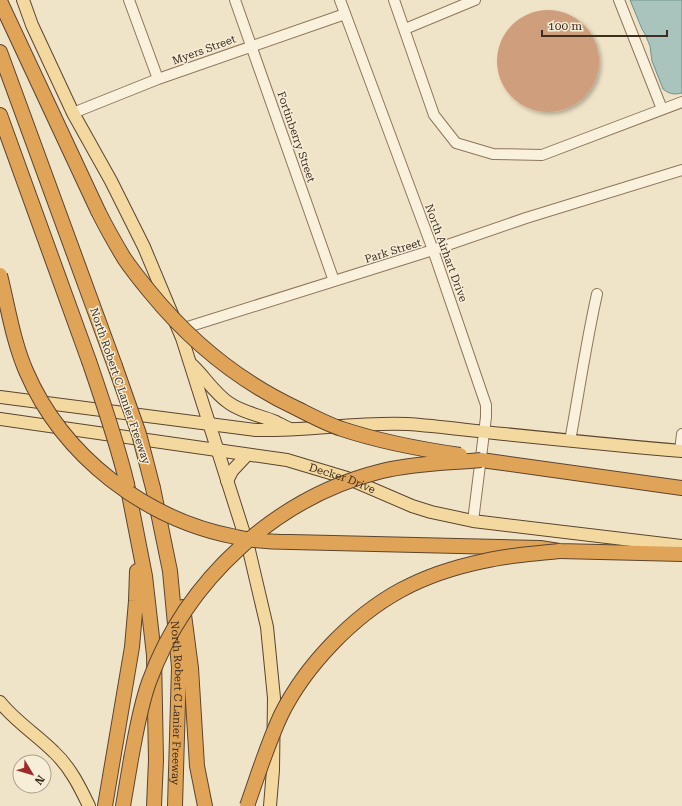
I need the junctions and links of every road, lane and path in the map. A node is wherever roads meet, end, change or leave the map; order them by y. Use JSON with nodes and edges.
{"nodes":[{"id":1,"x":23,"y":0,"type":"edge"},
{"id":2,"x":129,"y":0,"type":"edge"},
{"id":3,"x":235,"y":0,"type":"edge"},
{"id":4,"x":340,"y":0,"type":"edge"},
{"id":5,"x":394,"y":0,"type":"edge"},
{"id":6,"x":475,"y":0,"type":"edge"},
{"id":7,"x":619,"y":0,"type":"edge"},
{"id":8,"x":0,"y":1,"type":"edge"},
{"id":9,"x":345,"y":14,"type":"junction"},
{"id":10,"x":405,"y":29,"type":"junction"},
{"id":11,"x":251,"y":46,"type":"junction"},
{"id":12,"x":0,"y":52,"type":"edge"},
{"id":13,"x":158,"y":79,"type":"junction"},
{"id":14,"x":682,"y":102,"type":"edge"},
{"id":15,"x":662,"y":110,"type":"junction"},
{"id":16,"x":72,"y":113,"type":"junction"},
{"id":17,"x":0,"y":115,"type":"edge"},
{"id":18,"x":682,"y":170,"type":"edge"},
{"id":19,"x":434,"y":250,"type":"junction"},
{"id":20,"x":0,"y":275,"type":"edge"},
{"id":21,"x":334,"y":281,"type":"junction"},
{"id":22,"x":597,"y":294,"type":"dead end"},
{"id":23,"x":178,"y":330,"type":"junction"},
{"id":24,"x":189,"y":362,"type":"junction"},
{"id":25,"x":0,"y":397,"type":"edge"},
{"id":26,"x":0,"y":419,"type":"edge"},
{"id":27,"x":210,"y":424,"type":"junction"},
{"id":28,"x":291,"y":430,"type":"junction"},
{"id":29,"x":483,"y":432,"type":"junction"},
{"id":30,"x":682,"y":434,"type":"edge"},
{"id":31,"x":682,"y":437,"type":"edge"},
{"id":32,"x":570,"y":441,"type":"junction"},
{"id":33,"x":217,"y":451,"type":"junction"},
{"id":34,"x":681,"y":451,"type":"edge"},
{"id":35,"x":247,"y":455,"type":"junction"},
{"id":36,"x":482,"y":460,"type":"junction"},
{"id":37,"x":227,"y":481,"type":"junction"},
{"id":38,"x":682,"y":488,"type":"edge"},
{"id":39,"x":472,"y":521,"type":"junction"},
{"id":40,"x":137,"y":530,"type":"junction"},
{"id":41,"x":682,"y":546,"type":"edge"},
{"id":42,"x":559,"y":551,"type":"junction"},
{"id":43,"x":682,"y":554,"type":"edge"},
{"id":44,"x":170,"y":571,"type":"junction"},
{"id":45,"x":0,"y":702,"type":"edge"},
{"id":46,"x":89,"y":806,"type":"edge"},
{"id":47,"x":105,"y":806,"type":"edge"},
{"id":48,"x":124,"y":806,"type":"edge"},
{"id":49,"x":154,"y":806,"type":"edge"},
{"id":50,"x":175,"y":806,"type":"edge"},
{"id":51,"x":205,"y":806,"type":"edge"},
{"id":52,"x":247,"y":806,"type":"edge"},
{"id":53,"x":270,"y":806,"type":"edge"}],
"edges":[{"from":1,"to":16,"type":"main road"},
{"from":2,"to":13,"type":"street"},
{"from":3,"to":11,"type":"street","name":"Fortinberry Street"},
{"from":4,"to":9,"type":"street","name":"North Airhart Drive"},
{"from":5,"to":10,"type":"street"},
{"from":6,"to":10,"type":"street"},
{"from":7,"to":15,"type":"street"},
{"from":8,"to":36,"type":"highway","bridge":true},
{"from":9,"to":11,"type":"street","name":"Myers Street"},
{"from":9,"to":19,"type":"street","name":"North Airhart Drive"},
{"from":10,"to":15,"type":"street"},
{"from":11,"to":13,"type":"street","name":"Myers Street"},
{"from":11,"to":21,"type":"street","name":"Fortinberry Street"},
{"from":12,"to":44,"type":"highway","name":"North Robert C Lanier Freeway","bridge":true},
{"from":13,"to":16,"type":"street","name":"Myers Street"},
{"from":14,"to":15,"type":"street"},
{"from":16,"to":23,"type":"main road"},
{"from":17,"to":40,"type":"highway","name":"North Robert C Lanier Freeway","bridge":true},
{"from":18,"to":19,"type":"street","name":"Park Street"},
{"from":19,"to":21,"type":"street","name":"Park Street"},
{"from":19,"to":29,"type":"street","name":"North Airhart Drive"},
{"from":20,"to":42,"type":"highway","bridge":true},
{"from":21,"to":23,"type":"street","name":"Park Street"},
{"from":22,"to":32,"type":"street"},
{"from":23,"to":24,"type":"main road"},
{"from":24,"to":27,"type":"main road"},
{"from":24,"to":28,"type":"main road"},
{"from":25,"to":27,"type":"main road"},
{"from":26,"to":33,"type":"main road","name":"Decker Drive"},
{"from":27,"to":28,"type":"main road"},
{"from":27,"to":33,"type":"main road"},
{"from":28,"to":29,"type":"main road"},
{"from":29,"to":32,"type":"main road"},
{"from":29,"to":39,"type":"street","name":"North Airhart Drive"},
{"from":30,"to":31,"type":"street"},
{"from":31,"to":34,"type":"street"},
{"from":32,"to":34,"type":"main road"},
{"from":33,"to":35,"type":"main road","name":"Decker Drive"},
{"from":33,"to":37,"type":"main road"},
{"from":35,"to":37,"type":"main road"},
{"from":35,"to":39,"type":"main road","name":"Decker Drive"},
{"from":36,"to":38,"type":"highway"},
{"from":36,"to":48,"type":"highway","bridge":true},
{"from":37,"to":53,"type":"main road"},
{"from":39,"to":41,"type":"main road","name":"Decker Drive"},
{"from":40,"to":47,"type":"highway"},
{"from":40,"to":49,"type":"highway","name":"North Robert C Lanier Freeway"},
{"from":42,"to":43,"type":"highway"},
{"from":42,"to":52,"type":"highway","bridge":true},
{"from":44,"to":50,"type":"highway","name":"North Robert C Lanier Freeway"},
{"from":44,"to":51,"type":"highway"},
{"from":45,"to":46,"type":"main road"}]}
